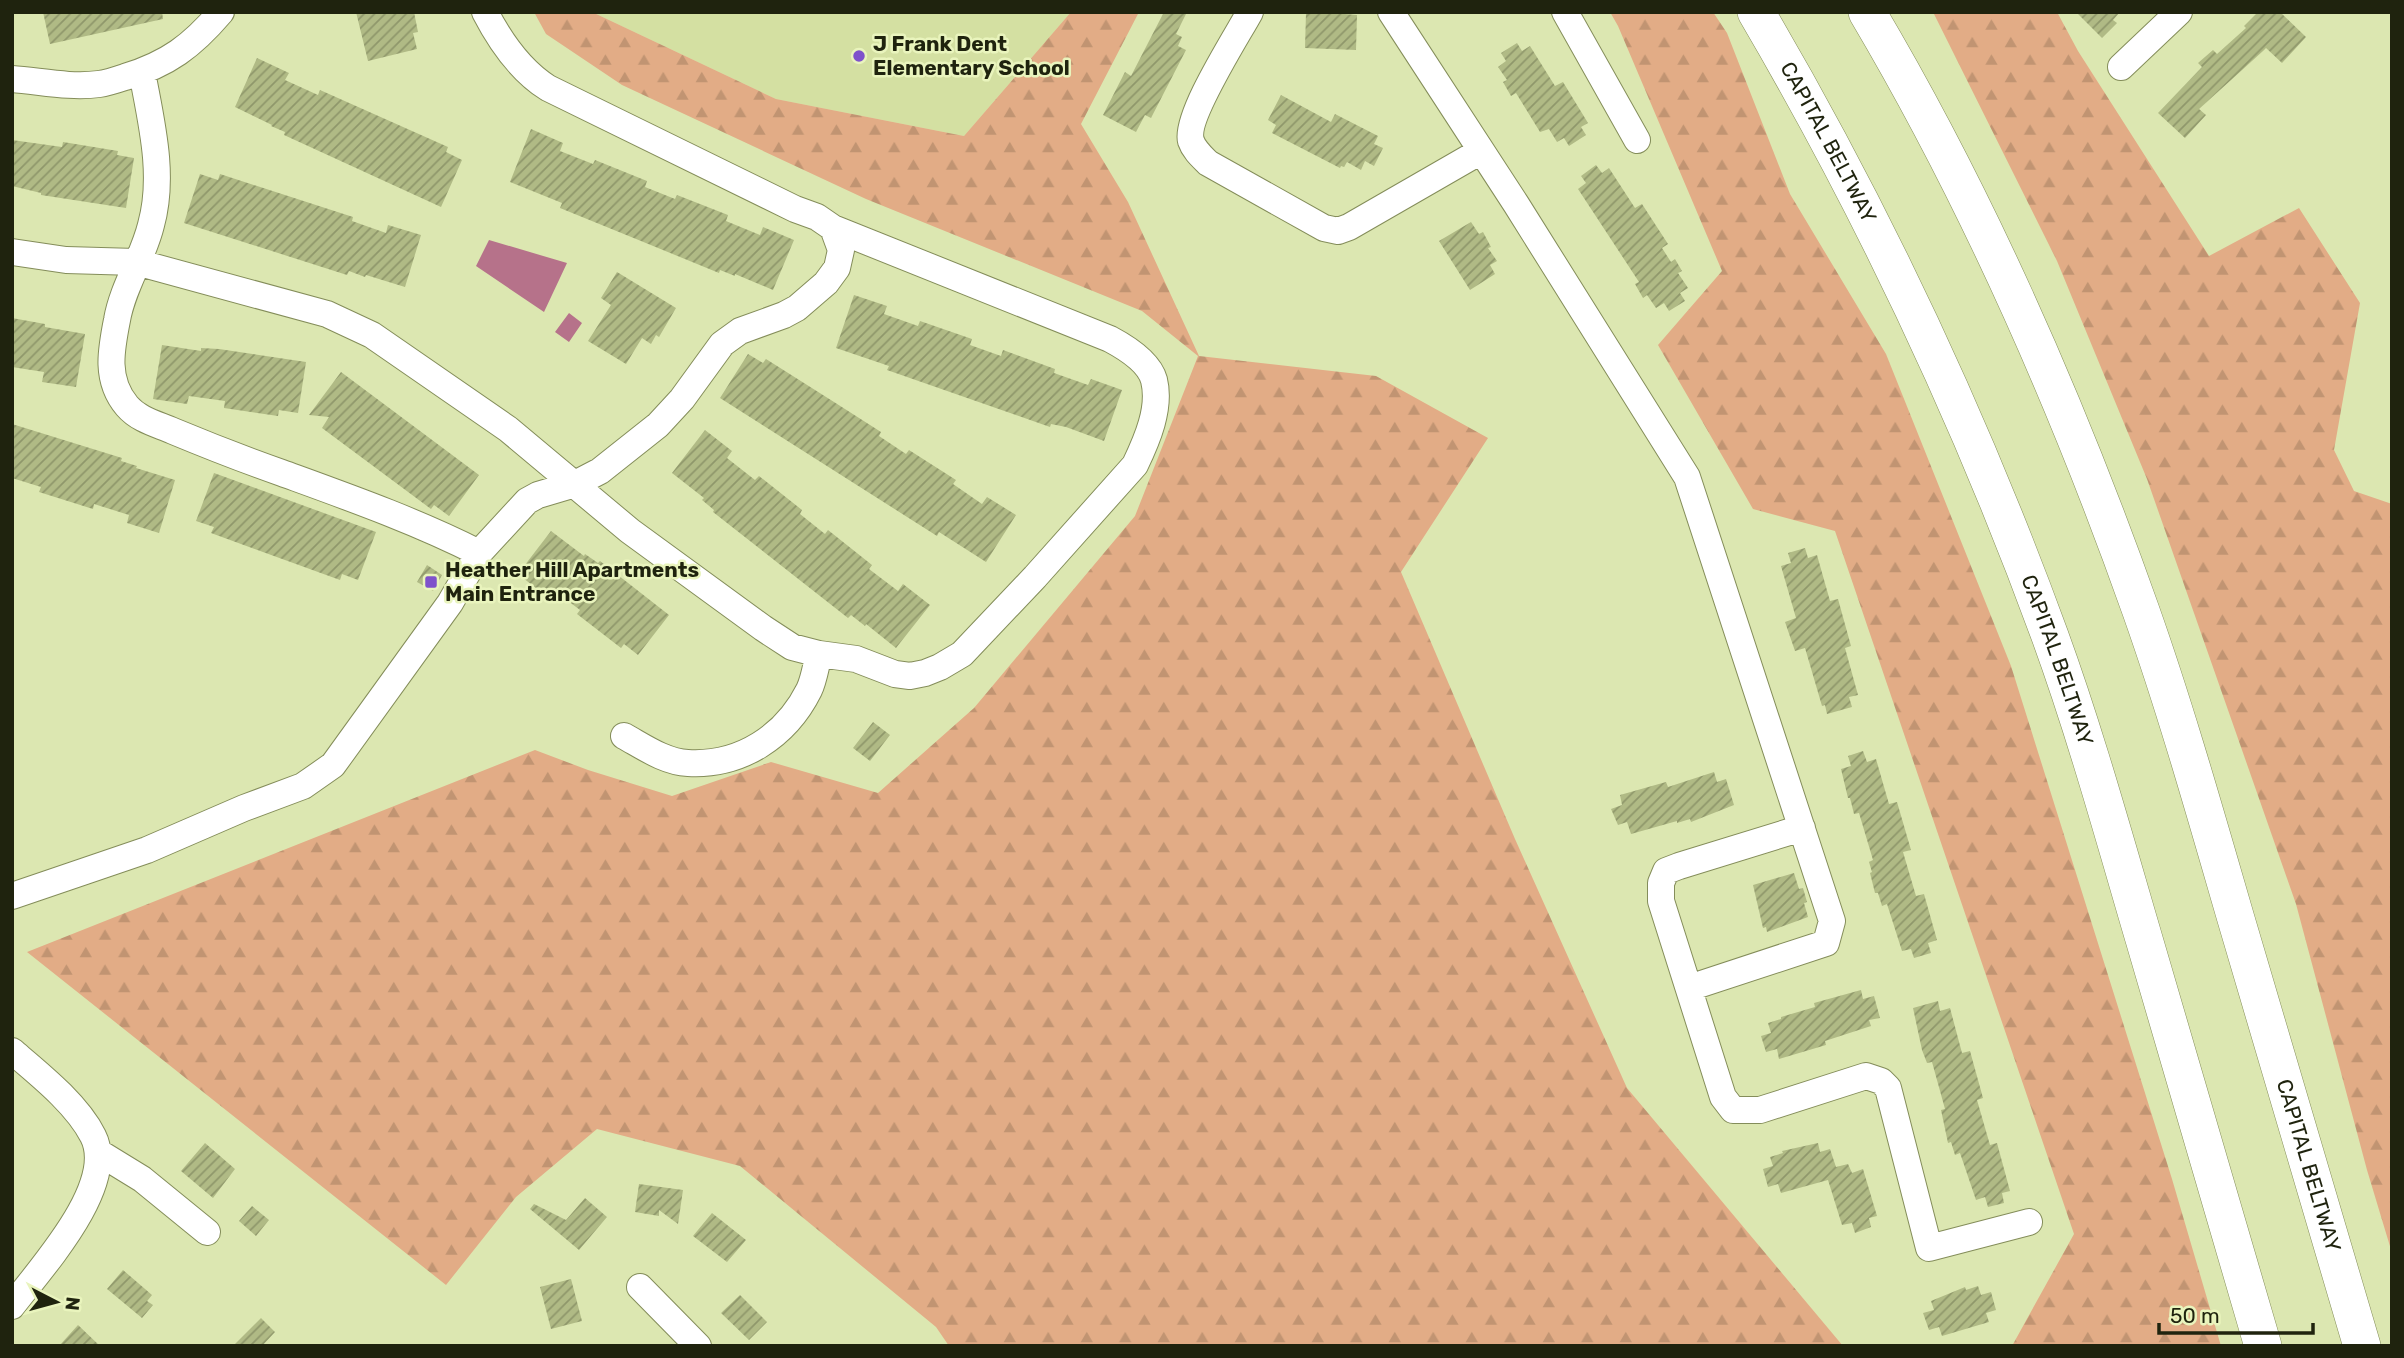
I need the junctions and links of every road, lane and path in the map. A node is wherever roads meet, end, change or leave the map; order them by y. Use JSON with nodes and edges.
{"nodes":[{"id":1,"x":222,"y":12,"type":"edge"},
{"id":2,"x":485,"y":12,"type":"edge"},
{"id":3,"x":1250,"y":12,"type":"edge"},
{"id":4,"x":1391,"y":12,"type":"edge"},
{"id":5,"x":1565,"y":12,"type":"edge"},
{"id":6,"x":1756,"y":12,"type":"edge"},
{"id":7,"x":1867,"y":12,"type":"edge"},
{"id":8,"x":2179,"y":12,"type":"edge"},
{"id":9,"x":2121,"y":67,"type":"dead end"},
{"id":10,"x":142,"y":72,"type":"junction"},
{"id":11,"x":12,"y":79,"type":"edge"},
{"id":12,"x":1637,"y":140,"type":"dead end"},
{"id":13,"x":1481,"y":151,"type":"junction"},
{"id":14,"x":834,"y":229,"type":"junction"},
{"id":15,"x":12,"y":252,"type":"edge"},
{"id":16,"x":136,"y":262,"type":"junction"},
{"id":17,"x":575,"y":484,"type":"junction"},
{"id":18,"x":479,"y":553,"type":"junction"},
{"id":19,"x":819,"y":654,"type":"junction"},
{"id":20,"x":624,"y":736,"type":"dead end"},
{"id":21,"x":1802,"y":828,"type":"junction"},
{"id":22,"x":12,"y":896,"type":"edge"},
{"id":23,"x":1689,"y":988,"type":"junction"},
{"id":24,"x":12,"y":1051,"type":"edge"},
{"id":25,"x":98,"y":1152,"type":"junction"},
{"id":26,"x":2029,"y":1222,"type":"dead end"},
{"id":27,"x":207,"y":1233,"type":"dead end"},
{"id":28,"x":640,"y":1287,"type":"dead end"},
{"id":29,"x":12,"y":1306,"type":"edge"},
{"id":30,"x":698,"y":1346,"type":"edge"},
{"id":31,"x":2263,"y":1346,"type":"edge"},
{"id":32,"x":2362,"y":1346,"type":"edge"}],
"edges":[{"from":1,"to":10,"type":"street"},
{"from":2,"to":14,"type":"street"},
{"from":3,"to":13,"type":"street"},
{"from":4,"to":13,"type":"street"},
{"from":5,"to":12,"type":"street"},
{"from":6,"to":31,"type":"highway","name":"CAPITAL BELTWAY"},
{"from":7,"to":32,"type":"highway","name":"CAPITAL BELTWAY"},
{"from":8,"to":9,"type":"street"},
{"from":10,"to":11,"type":"street"},
{"from":10,"to":16,"type":"street"},
{"from":13,"to":21,"type":"street"},
{"from":14,"to":17,"type":"street"},
{"from":14,"to":19,"type":"street"},
{"from":15,"to":16,"type":"street"},
{"from":16,"to":17,"type":"street"},
{"from":16,"to":18,"type":"street"},
{"from":17,"to":18,"type":"street"},
{"from":17,"to":19,"type":"street"},
{"from":18,"to":22,"type":"street"},
{"from":19,"to":20,"type":"street"},
{"from":21,"to":23,"type":"street"},
{"from":21,"to":23,"type":"street"},
{"from":23,"to":26,"type":"street"},
{"from":24,"to":25,"type":"street"},
{"from":25,"to":27,"type":"street"},
{"from":25,"to":29,"type":"street"},
{"from":28,"to":30,"type":"street"}]}
